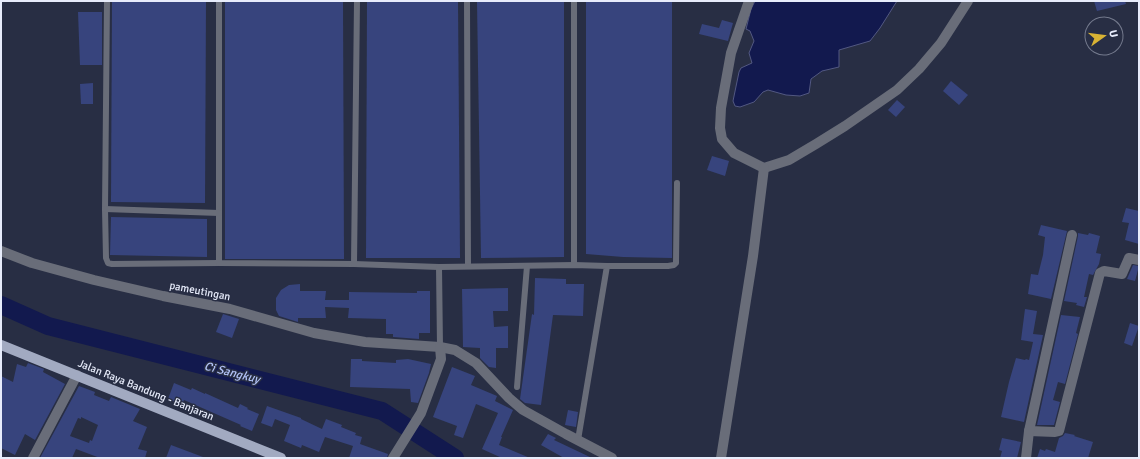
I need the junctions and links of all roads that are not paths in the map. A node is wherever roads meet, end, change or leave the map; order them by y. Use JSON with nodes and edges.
{"nodes":[{"id":1,"x":107,"y":1,"type":"edge"},
{"id":2,"x":219,"y":1,"type":"edge"},
{"id":3,"x":357,"y":1,"type":"edge"},
{"id":4,"x":467,"y":1,"type":"edge"},
{"id":5,"x":574,"y":1,"type":"edge"},
{"id":6,"x":749,"y":1,"type":"edge"},
{"id":7,"x":968,"y":1,"type":"edge"},
{"id":8,"x":764,"y":168,"type":"junction"},
{"id":9,"x":677,"y":182,"type":"dead end"},
{"id":10,"x":105,"y":209,"type":"junction"},
{"id":11,"x":220,"y":213,"type":"junction"},
{"id":12,"x":1072,"y":235,"type":"dead end"},
{"id":13,"x":1,"y":251,"type":"edge"},
{"id":14,"x":1139,"y":260,"type":"edge"},
{"id":15,"x":220,"y":263,"type":"junction"},
{"id":16,"x":354,"y":264,"type":"junction"},
{"id":17,"x":574,"y":265,"type":"junction"},
{"id":18,"x":468,"y":266,"type":"junction"},
{"id":19,"x":527,"y":266,"type":"junction"},
{"id":20,"x":607,"y":266,"type":"junction"},
{"id":21,"x":439,"y":267,"type":"junction"},
{"id":22,"x":1,"y":345,"type":"edge"},
{"id":23,"x":440,"y":347,"type":"junction"},
{"id":24,"x":77,"y":375,"type":"junction"},
{"id":25,"x":517,"y":387,"type":"dead end"},
{"id":26,"x":1029,"y":431,"type":"junction"},
{"id":27,"x":578,"y":440,"type":"junction"},
{"id":28,"x":264,"y":455,"type":"edge"},
{"id":29,"x":33,"y":458,"type":"edge"},
{"id":30,"x":281,"y":458,"type":"edge"},
{"id":31,"x":393,"y":458,"type":"edge"},
{"id":32,"x":612,"y":458,"type":"edge"},
{"id":33,"x":722,"y":458,"type":"edge"},
{"id":34,"x":1026,"y":458,"type":"edge"}],
"edges":[{"from":1,"to":10,"type":"lane"},
{"from":2,"to":11,"type":"lane"},
{"from":3,"to":16,"type":"lane"},
{"from":4,"to":18,"type":"lane"},
{"from":5,"to":17,"type":"lane"},
{"from":6,"to":8,"type":"street"},
{"from":7,"to":8,"type":"street"},
{"from":8,"to":33,"type":"street"},
{"from":9,"to":20,"type":"lane"},
{"from":10,"to":11,"type":"lane"},
{"from":10,"to":15,"type":"lane"},
{"from":11,"to":15,"type":"lane"},
{"from":12,"to":26,"type":"street"},
{"from":13,"to":23,"type":"street","name":"pameutingan"},
{"from":14,"to":26,"type":"street"},
{"from":15,"to":16,"type":"lane"},
{"from":16,"to":21,"type":"lane"},
{"from":17,"to":19,"type":"lane"},
{"from":17,"to":20,"type":"lane"},
{"from":18,"to":19,"type":"lane"},
{"from":18,"to":21,"type":"lane"},
{"from":19,"to":25,"type":"lane"},
{"from":20,"to":27,"type":"lane"},
{"from":21,"to":23,"type":"lane"},
{"from":22,"to":24,"type":"main road","name":"Jalan Raya Bandung - Banjaran"},
{"from":23,"to":27,"type":"street","name":"pameutingan"},
{"from":23,"to":31,"type":"street"},
{"from":24,"to":28,"type":"main road","name":"Jalan Raya Bandung - Banjaran"},
{"from":24,"to":29,"type":"street"},
{"from":26,"to":34,"type":"street"},
{"from":27,"to":32,"type":"street","name":"pameutingan"},
{"from":28,"to":30,"type":"main road","name":"Jalan Raya Bandung - Banjaran"}]}
